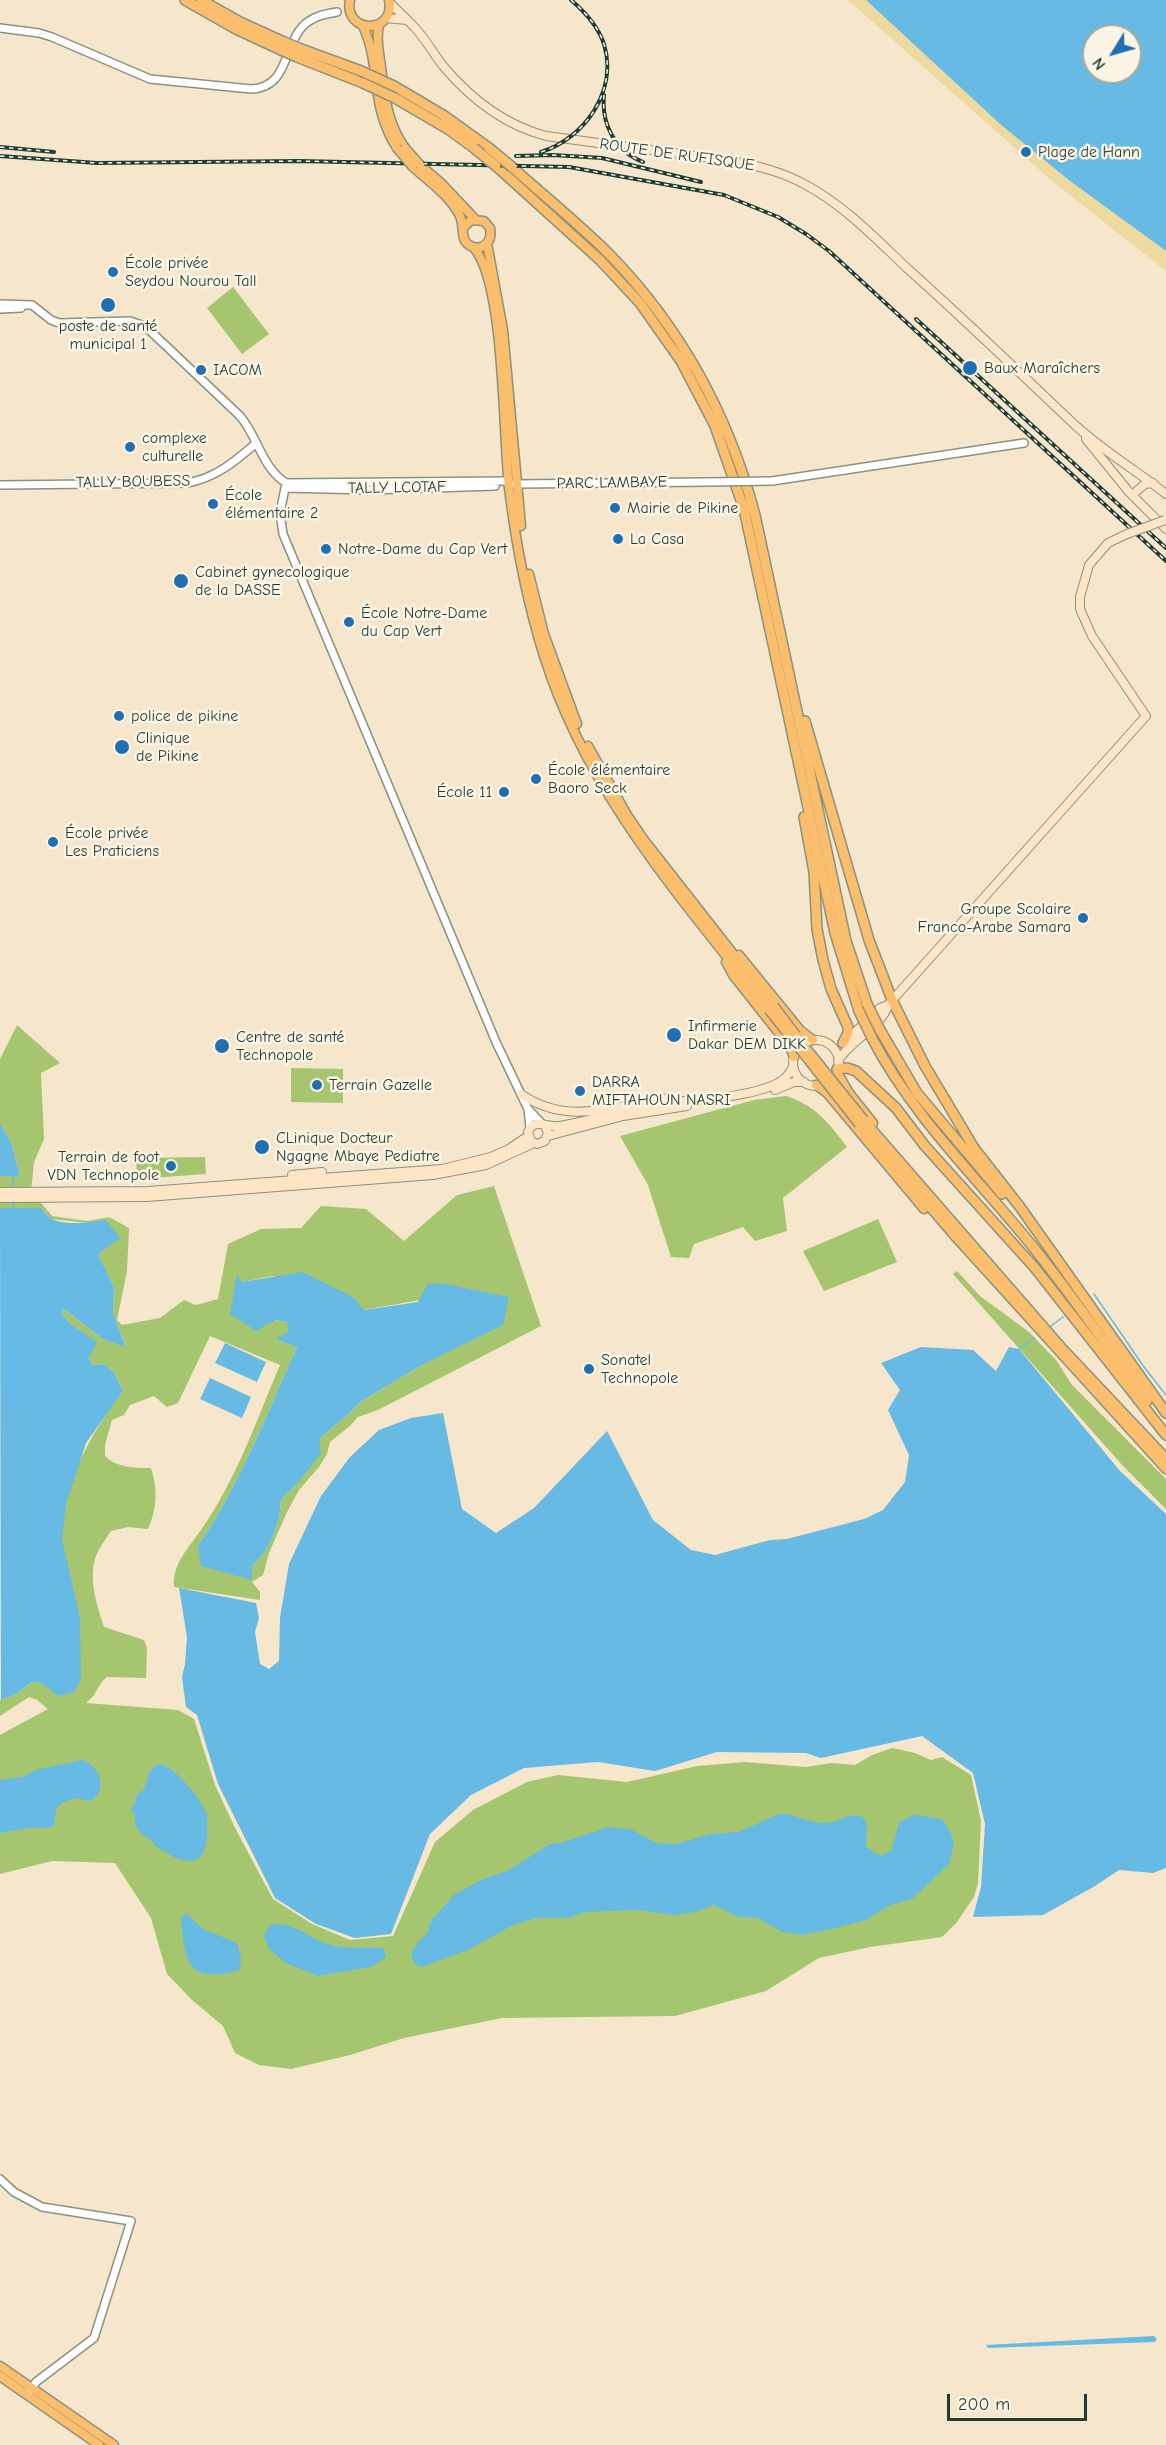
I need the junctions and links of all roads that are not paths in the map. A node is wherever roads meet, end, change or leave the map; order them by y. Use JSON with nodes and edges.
{"nodes":[{"id":1,"x":184,"y":0,"type":"edge"},
{"id":2,"x":201,"y":0,"type":"edge"},
{"id":3,"x":350,"y":0,"type":"edge"},
{"id":4,"x":389,"y":2,"type":"edge"},
{"id":5,"x":337,"y":12,"type":"dead end"},
{"id":6,"x":386,"y":18,"type":"junction"},
{"id":7,"x":408,"y":20,"type":"junction"},
{"id":8,"x":379,"y":24,"type":"junction"},
{"id":9,"x":363,"y":26,"type":"junction"},
{"id":10,"x":0,"y":28,"type":"edge"},
{"id":11,"x":282,"y":46,"type":"junction"},
{"id":12,"x":299,"y":53,"type":"junction"},
{"id":13,"x":401,"y":148,"type":"junction"},
{"id":14,"x":416,"y":165,"type":"junction"},
{"id":15,"x":475,"y":219,"type":"junction"},
{"id":16,"x":463,"y":228,"type":"junction"},
{"id":17,"x":487,"y":243,"type":"junction"},
{"id":18,"x":474,"y":248,"type":"junction"},
{"id":19,"x":0,"y":304,"type":"edge"},
{"id":20,"x":0,"y":309,"type":"edge"},
{"id":21,"x":1076,"y":426,"type":"junction"},
{"id":22,"x":1024,"y":443,"type":"dead end"},
{"id":23,"x":254,"y":445,"type":"junction"},
{"id":24,"x":1153,"y":483,"type":"junction"},
{"id":25,"x":511,"y":484,"type":"junction"},
{"id":26,"x":0,"y":485,"type":"edge"},
{"id":27,"x":286,"y":485,"type":"junction"},
{"id":28,"x":1166,"y":494,"type":"edge"},
{"id":29,"x":1132,"y":495,"type":"junction"},
{"id":30,"x":1165,"y":519,"type":"edge"},
{"id":31,"x":1166,"y":529,"type":"edge"},
{"id":32,"x":794,"y":694,"type":"junction"},
{"id":33,"x":802,"y":779,"type":"junction"},
{"id":34,"x":713,"y":933,"type":"junction"},
{"id":35,"x":890,"y":1003,"type":"junction"},
{"id":36,"x":813,"y":1040,"type":"junction"},
{"id":37,"x":827,"y":1043,"type":"junction"},
{"id":38,"x":843,"y":1043,"type":"junction"},
{"id":39,"x":794,"y":1062,"type":"junction"},
{"id":40,"x":837,"y":1067,"type":"junction"},
{"id":41,"x":804,"y":1082,"type":"junction"},
{"id":42,"x":816,"y":1085,"type":"junction"},
{"id":43,"x":521,"y":1094,"type":"junction"},
{"id":44,"x":674,"y":1102,"type":"junction"},
{"id":45,"x":528,"y":1109,"type":"junction"},
{"id":46,"x":584,"y":1113,"type":"junction"},
{"id":47,"x":566,"y":1124,"type":"junction"},
{"id":48,"x":543,"y":1125,"type":"junction"},
{"id":49,"x":530,"y":1126,"type":"junction"},
{"id":50,"x":528,"y":1136,"type":"junction"},
{"id":51,"x":548,"y":1136,"type":"junction"},
{"id":52,"x":534,"y":1143,"type":"junction"},
{"id":53,"x":454,"y":1167,"type":"junction"},
{"id":54,"x":296,"y":1174,"type":"junction"},
{"id":55,"x":315,"y":1177,"type":"junction"},
{"id":56,"x":0,"y":1192,"type":"edge"},
{"id":57,"x":58,"y":1192,"type":"junction"},
{"id":58,"x":0,"y":1198,"type":"edge"},
{"id":59,"x":954,"y":1231,"type":"junction"},
{"id":60,"x":1055,"y":1258,"type":"junction"},
{"id":61,"x":1166,"y":1413,"type":"edge"},
{"id":62,"x":1166,"y":1427,"type":"edge"},
{"id":63,"x":1166,"y":1435,"type":"edge"},
{"id":64,"x":1166,"y":1458,"type":"edge"},
{"id":65,"x":1166,"y":1469,"type":"edge"},
{"id":66,"x":0,"y":2180,"type":"edge"},
{"id":67,"x":0,"y":2366,"type":"edge"},
{"id":68,"x":0,"y":2376,"type":"edge"},
{"id":69,"x":29,"y":2391,"type":"junction"},
{"id":70,"x":99,"y":2445,"type":"edge"},
{"id":71,"x":114,"y":2445,"type":"edge"}],
"edges":[{"from":1,"to":11,"type":"highway"},
{"from":2,"to":11,"type":"highway"},
{"from":3,"to":9,"type":"main road"},
{"from":4,"to":6,"type":"main road"},
{"from":4,"to":7,"type":"main road","name":"ROUTE DE RUFISQUE"},
{"from":5,"to":10,"type":"street"},
{"from":6,"to":7,"type":"main road"},
{"from":6,"to":8,"type":"main road"},
{"from":7,"to":21,"type":"main road","name":"ROUTE DE RUFISQUE"},
{"from":8,"to":9,"type":"main road"},
{"from":8,"to":13,"type":"main road"},
{"from":9,"to":13,"type":"main road"},
{"from":11,"to":12,"type":"highway","bridge":true},
{"from":12,"to":32,"type":"highway","bridge":true},
{"from":12,"to":33,"type":"highway","bridge":true},
{"from":13,"to":14,"type":"main road","bridge":true},
{"from":14,"to":15,"type":"main road"},
{"from":14,"to":16,"type":"main road"},
{"from":15,"to":16,"type":"main road"},
{"from":15,"to":17,"type":"main road"},
{"from":16,"to":18,"type":"main road"},
{"from":17,"to":18,"type":"main road"},
{"from":17,"to":25,"type":"main road"},
{"from":18,"to":25,"type":"main road"},
{"from":19,"to":27,"type":"street"},
{"from":20,"to":23,"type":"street"},
{"from":21,"to":24,"type":"main road","name":"ROUTE DE RUFISQUE"},
{"from":21,"to":29,"type":"main road","name":"ROUTE DE RUFISQUE"},
{"from":22,"to":25,"type":"street","name":"PARC LAMBAYE","bridge":true},
{"from":23,"to":26,"type":"street","name":"TALLY BOUBESS"},
{"from":23,"to":27,"type":"street"},
{"from":24,"to":28,"type":"main road","name":"ROUTE DE RUFISQUE"},
{"from":24,"to":29,"type":"main road"},
{"from":25,"to":27,"type":"street","name":"TALLY LCOTAF"},
{"from":25,"to":34,"type":"main road"},
{"from":27,"to":43,"type":"street"},
{"from":29,"to":31,"type":"main road","name":"ROUTE DE RUFISQUE"},
{"from":30,"to":35,"type":"main road","bridge":true},
{"from":32,"to":35,"type":"highway"},
{"from":32,"to":60,"type":"highway","bridge":true},
{"from":33,"to":38,"type":"highway"},
{"from":33,"to":62,"type":"highway","bridge":true},
{"from":34,"to":36,"type":"main road"},
{"from":34,"to":39,"type":"main road"},
{"from":34,"to":59,"type":"main road","bridge":true},
{"from":35,"to":38,"type":"main road"},
{"from":35,"to":40,"type":"main road"},
{"from":35,"to":60,"type":"highway"},
{"from":36,"to":37,"type":"main road"},
{"from":36,"to":39,"type":"main road"},
{"from":37,"to":38,"type":"main road"},
{"from":37,"to":40,"type":"main road"},
{"from":39,"to":41,"type":"main road"},
{"from":39,"to":44,"type":"main road"},
{"from":40,"to":42,"type":"main road"},
{"from":40,"to":59,"type":"main road"},
{"from":40,"to":63,"type":"highway"},
{"from":41,"to":42,"type":"main road"},
{"from":41,"to":51,"type":"main road"},
{"from":42,"to":59,"type":"main road"},
{"from":43,"to":45,"type":"street"},
{"from":43,"to":46,"type":"main road"},
{"from":44,"to":46,"type":"main road"},
{"from":44,"to":47,"type":"main road"},
{"from":45,"to":48,"type":"street"},
{"from":45,"to":49,"type":"street"},
{"from":46,"to":47,"type":"main road"},
{"from":47,"to":48,"type":"main road"},
{"from":48,"to":49,"type":"main road"},
{"from":48,"to":51,"type":"main road"},
{"from":49,"to":50,"type":"main road"},
{"from":50,"to":52,"type":"main road"},
{"from":50,"to":53,"type":"main road"},
{"from":51,"to":52,"type":"main road"},
{"from":52,"to":58,"type":"main road"},
{"from":53,"to":54,"type":"main road"},
{"from":53,"to":55,"type":"main road"},
{"from":54,"to":55,"type":"main road"},
{"from":54,"to":57,"type":"main road"},
{"from":55,"to":57,"type":"main road"},
{"from":56,"to":57,"type":"main road"},
{"from":59,"to":64,"type":"main road"},
{"from":59,"to":65,"type":"main road"},
{"from":60,"to":61,"type":"highway"},
{"from":66,"to":69,"type":"street"},
{"from":67,"to":69,"type":"main road"},
{"from":68,"to":69,"type":"main road"},
{"from":69,"to":70,"type":"main road"},
{"from":69,"to":71,"type":"main road"}]}
